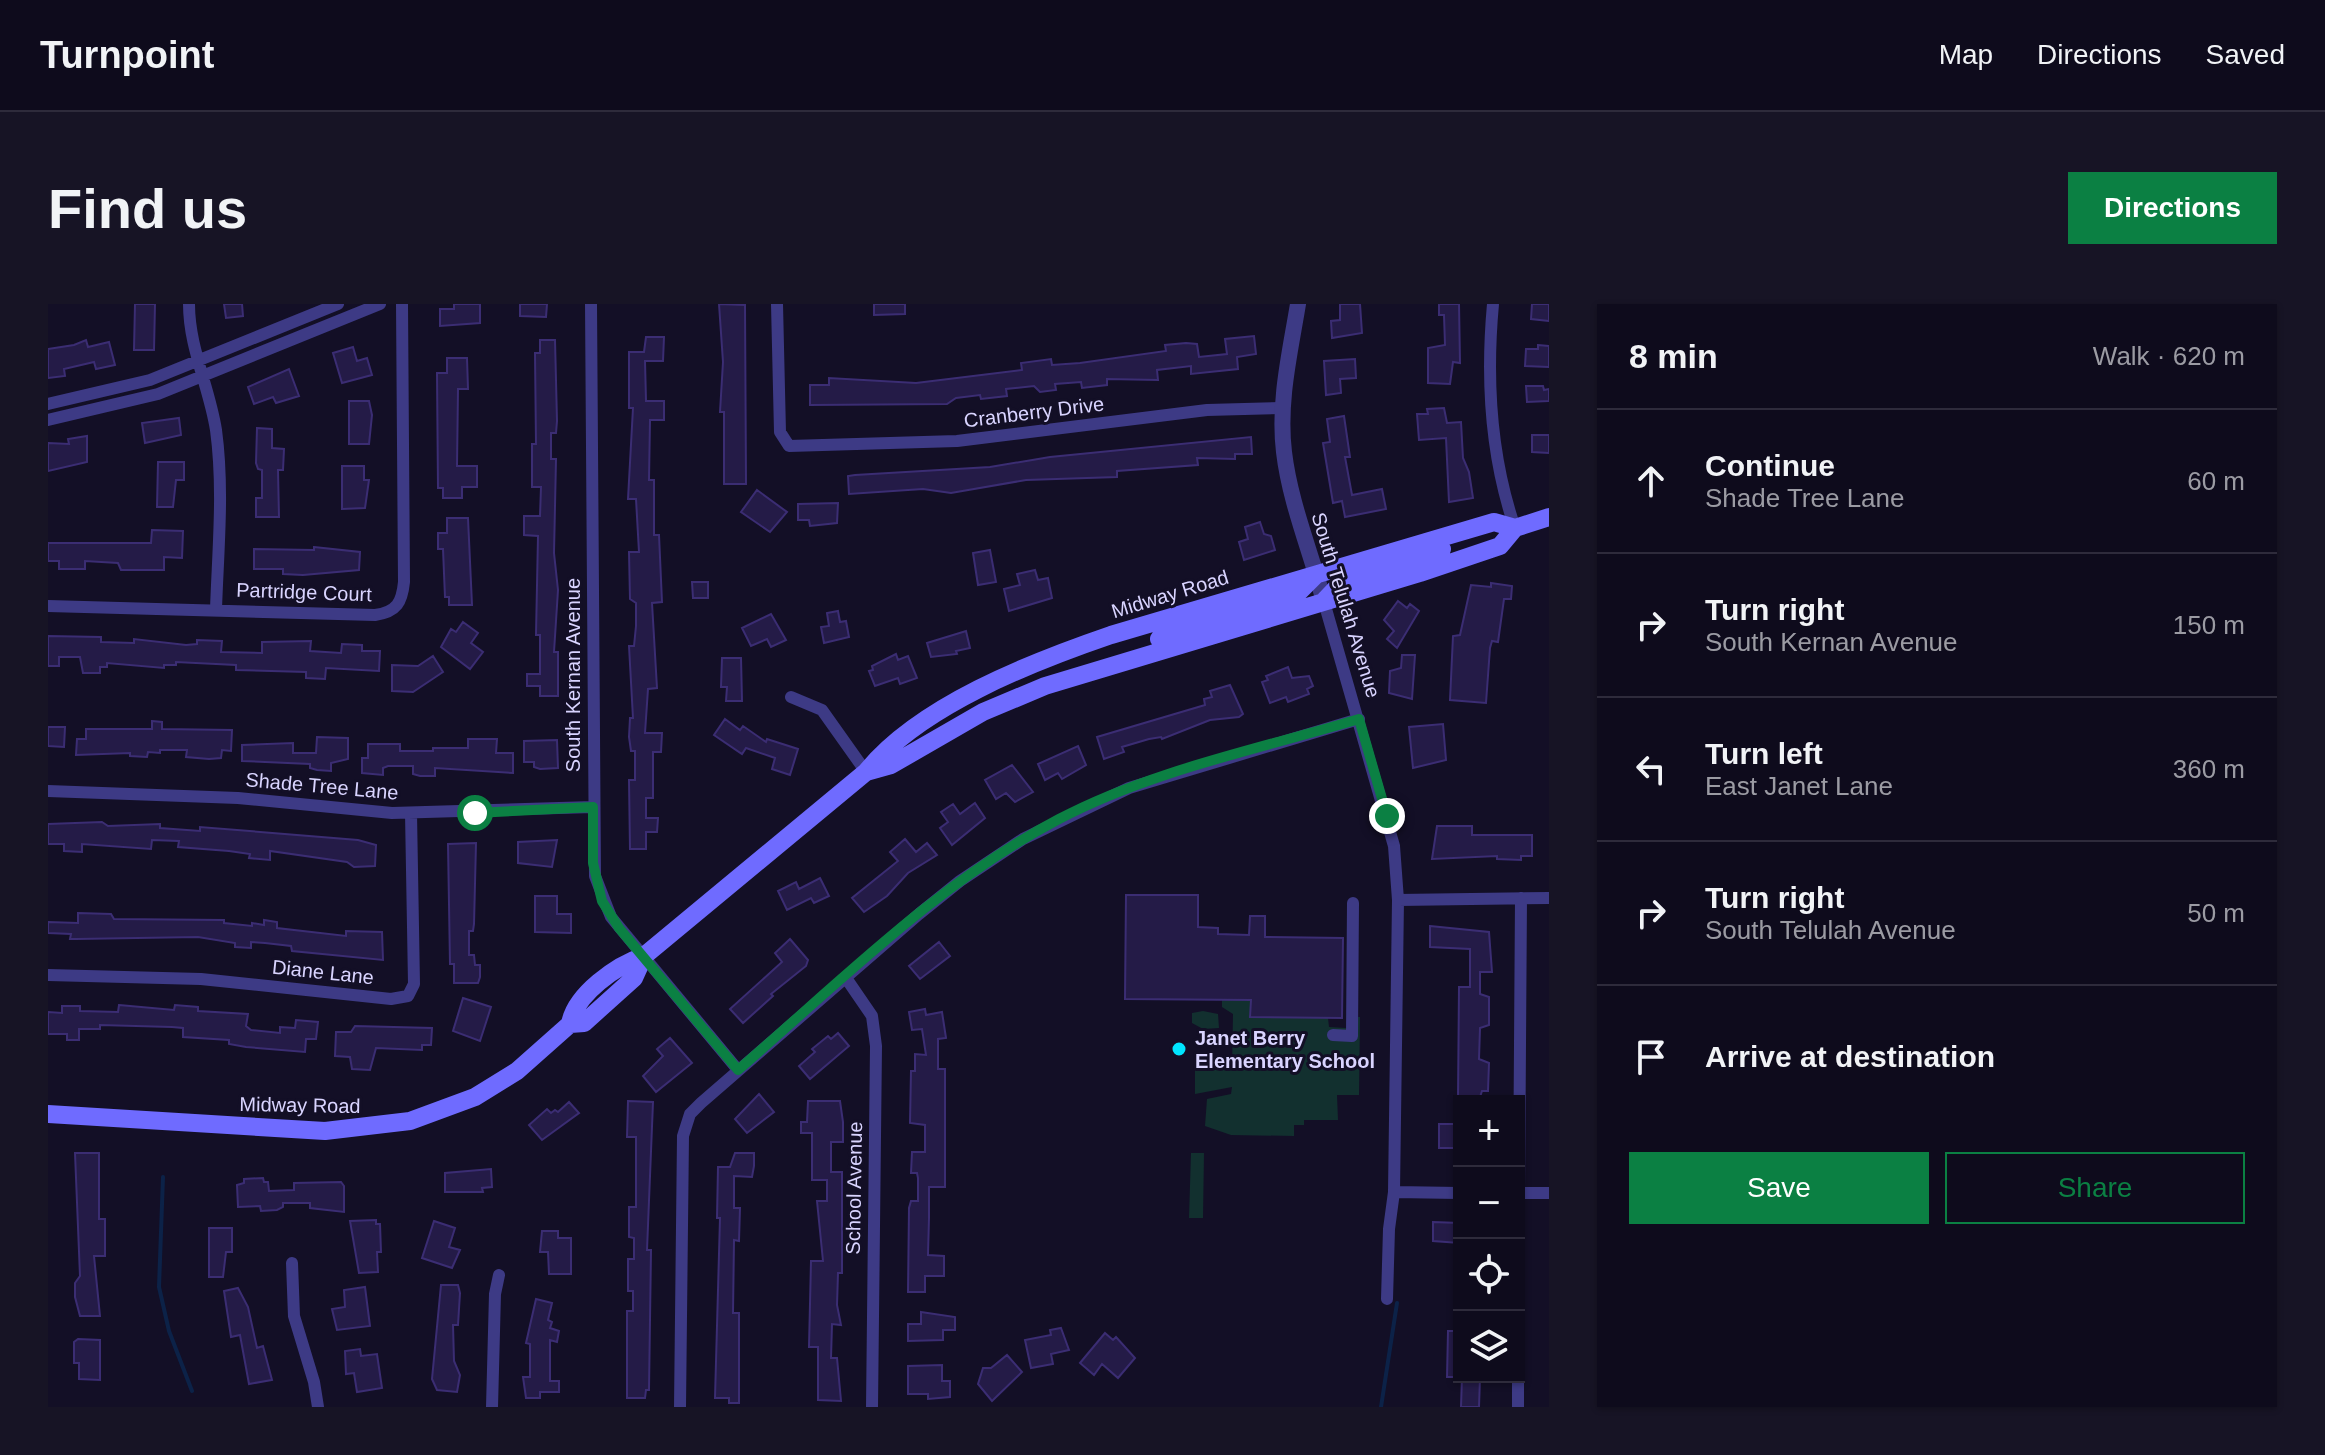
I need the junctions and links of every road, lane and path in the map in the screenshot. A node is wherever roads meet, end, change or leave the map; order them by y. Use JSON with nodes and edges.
{"nodes":[{"id":1,"x":189,"y":304,"type":"edge"},
{"id":2,"x":338,"y":304,"type":"edge"},
{"id":3,"x":380,"y":304,"type":"edge"},
{"id":4,"x":402,"y":304,"type":"edge"},
{"id":5,"x":591,"y":304,"type":"edge"},
{"id":6,"x":777,"y":304,"type":"edge"},
{"id":7,"x":1298,"y":304,"type":"edge"},
{"id":8,"x":1493,"y":304,"type":"edge"},
{"id":9,"x":197,"y":361,"type":"junction"},
{"id":10,"x":203,"y":377,"type":"junction"},
{"id":11,"x":48,"y":404,"type":"edge"},
{"id":12,"x":1283,"y":408,"type":"junction"},
{"id":13,"x":48,"y":420,"type":"edge"},
{"id":14,"x":1549,"y":517,"type":"edge"},
{"id":15,"x":1473,"y":528,"type":"junction"},
{"id":16,"x":1515,"y":528,"type":"junction"},
{"id":17,"x":1317,"y":574,"type":"junction"},
{"id":18,"x":1324,"y":602,"type":"junction"},
{"id":19,"x":48,"y":606,"type":"edge"},
{"id":20,"x":216,"y":609,"type":"junction"},
{"id":21,"x":1126,"y":660,"type":"junction"},
{"id":22,"x":1029,"y":667,"type":"junction"},
{"id":23,"x":1038,"y":688,"type":"junction"},
{"id":24,"x":791,"y":697,"type":"dead end"},
{"id":25,"x":1359,"y":719,"type":"junction"},
{"id":26,"x":866,"y":772,"type":"junction"},
{"id":27,"x":48,"y":791,"type":"edge"},
{"id":28,"x":593,"y":807,"type":"junction"},
{"id":29,"x":411,"y":813,"type":"junction"},
{"id":30,"x":1521,"y":898,"type":"junction"},
{"id":31,"x":1549,"y":898,"type":"edge"},
{"id":32,"x":1398,"y":900,"type":"junction"},
{"id":33,"x":1353,"y":903,"type":"dead end"},
{"id":34,"x":644,"y":956,"type":"junction"},
{"id":35,"x":48,"y":975,"type":"edge"},
{"id":36,"x":846,"y":978,"type":"junction"},
{"id":37,"x":1333,"y":1035,"type":"dead end"},
{"id":38,"x":738,"y":1070,"type":"junction"},
{"id":39,"x":48,"y":1114,"type":"edge"},
{"id":40,"x":1519,"y":1167,"type":"edge"},
{"id":41,"x":1394,"y":1192,"type":"junction"},
{"id":42,"x":1453,"y":1193,"type":"edge"},
{"id":43,"x":1525,"y":1193,"type":"edge"},
{"id":44,"x":1549,"y":1193,"type":"edge"},
{"id":45,"x":292,"y":1263,"type":"dead end"},
{"id":46,"x":499,"y":1275,"type":"dead end"},
{"id":47,"x":1387,"y":1299,"type":"dead end"},
{"id":48,"x":1518,"y":1383,"type":"edge"},
{"id":49,"x":318,"y":1407,"type":"edge"},
{"id":50,"x":492,"y":1407,"type":"edge"},
{"id":51,"x":680,"y":1407,"type":"edge"},
{"id":52,"x":872,"y":1407,"type":"edge"},
{"id":53,"x":1518,"y":1407,"type":"edge"}],
"edges":[{"from":1,"to":9,"type":"street"},
{"from":2,"to":9,"type":"street"},
{"from":3,"to":10,"type":"street"},
{"from":4,"to":20,"type":"street","name":"Partridge Court"},
{"from":5,"to":28,"type":"street","name":"South Kernan Avenue"},
{"from":6,"to":12,"type":"street","name":"Cranberry Drive"},
{"from":7,"to":12,"type":"street","name":"South Telulah Avenue"},
{"from":8,"to":16,"type":"street"},
{"from":9,"to":10,"type":"street"},
{"from":9,"to":11,"type":"street"},
{"from":10,"to":13,"type":"street"},
{"from":10,"to":20,"type":"street"},
{"from":12,"to":17,"type":"street","name":"South Telulah Avenue"},
{"from":14,"to":16,"type":"main road","name":"Midway Road"},
{"from":15,"to":16,"type":"main road","name":"Midway Road"},
{"from":15,"to":17,"type":"main road","name":"Midway Road"},
{"from":15,"to":18,"type":"main road"},
{"from":16,"to":18,"type":"main road","name":"Midway Road"},
{"from":17,"to":18,"type":"street","name":"South Telulah Avenue"},
{"from":17,"to":21,"type":"main road"},
{"from":17,"to":22,"type":"main road","name":"Midway Road"},
{"from":18,"to":21,"type":"main road","name":"Midway Road"},
{"from":18,"to":25,"type":"street","name":"South Telulah Avenue"},
{"from":19,"to":20,"type":"street","name":"Partridge Court"},
{"from":21,"to":23,"type":"main road","name":"Midway Road"},
{"from":22,"to":23,"type":"main road"},
{"from":22,"to":26,"type":"main road","name":"Midway Road"},
{"from":23,"to":26,"type":"main road","name":"Midway Road"},
{"from":24,"to":26,"type":"street"},
{"from":25,"to":32,"type":"street","name":"South Telulah Avenue"},
{"from":25,"to":36,"type":"street"},
{"from":26,"to":34,"type":"main road","name":"Midway Road"},
{"from":27,"to":29,"type":"street","name":"Shade Tree Lane"},
{"from":28,"to":29,"type":"street","name":"Shade Tree Lane"},
{"from":28,"to":34,"type":"street","name":"South Kernan Avenue"},
{"from":29,"to":35,"type":"street","name":"Diane Lane"},
{"from":30,"to":31,"type":"street"},
{"from":30,"to":32,"type":"street"},
{"from":30,"to":40,"type":"street"},
{"from":32,"to":41,"type":"street","name":"South Telulah Avenue"},
{"from":33,"to":37,"type":"street"},
{"from":34,"to":38,"type":"street","name":"South Kernan Avenue"},
{"from":34,"to":39,"type":"main road","name":"Midway Road"},
{"from":36,"to":38,"type":"street"},
{"from":36,"to":52,"type":"street","name":"School Avenue"},
{"from":38,"to":51,"type":"street"},
{"from":41,"to":42,"type":"street"},
{"from":41,"to":47,"type":"street","name":"South Telulah Avenue"},
{"from":43,"to":44,"type":"street"},
{"from":45,"to":49,"type":"street"},
{"from":46,"to":50,"type":"street"},
{"from":48,"to":53,"type":"street"}]}
